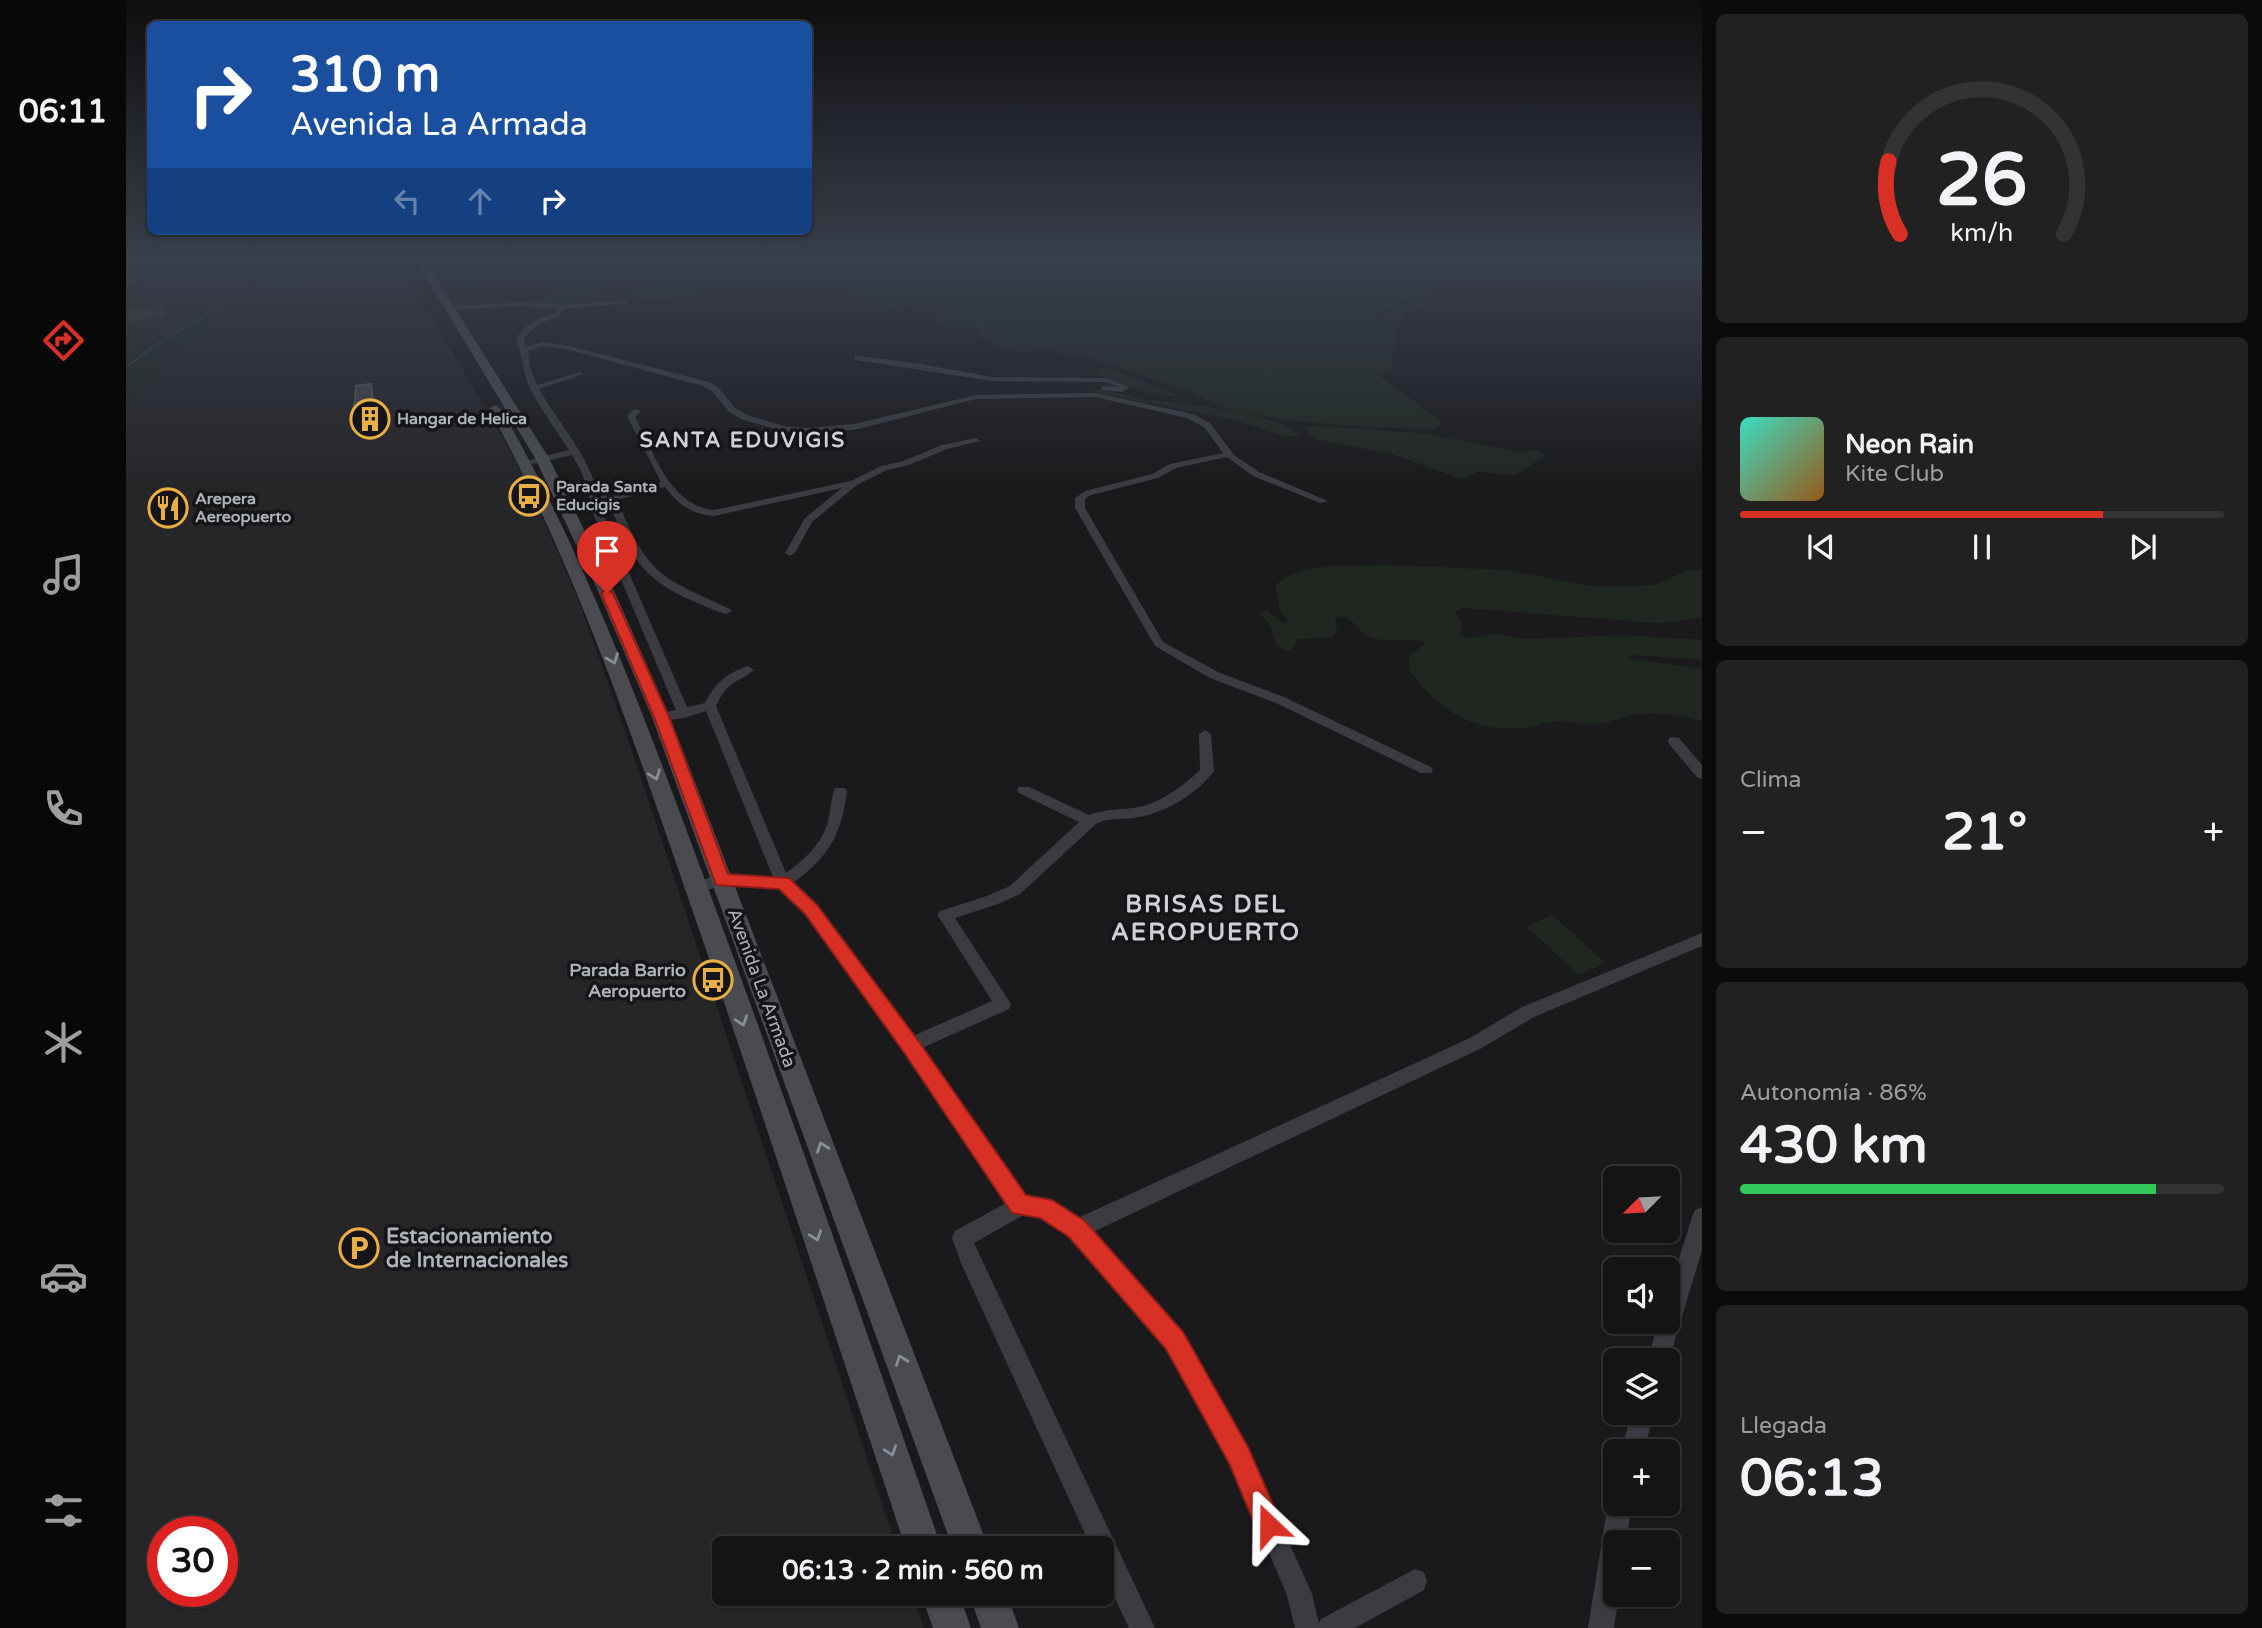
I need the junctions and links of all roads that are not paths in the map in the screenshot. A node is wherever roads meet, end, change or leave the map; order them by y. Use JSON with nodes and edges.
{"nodes":[{"id":1,"x":465,"y":335,"type":"edge"},
{"id":2,"x":522,"y":335,"type":"edge"},
{"id":3,"x":524,"y":350,"type":"junction"},
{"id":4,"x":858,"y":358,"type":"dead end"},
{"id":5,"x":580,"y":374,"type":"dead end"},
{"id":6,"x":534,"y":388,"type":"junction"},
{"id":7,"x":1067,"y":394,"type":"junction"},
{"id":8,"x":487,"y":396,"type":"dead end"},
{"id":9,"x":637,"y":411,"type":"dead end"},
{"id":10,"x":976,"y":441,"type":"dead end"},
{"id":11,"x":573,"y":452,"type":"junction"},
{"id":12,"x":1229,"y":454,"type":"junction"},
{"id":13,"x":535,"y":460,"type":"junction"},
{"id":14,"x":667,"y":483,"type":"junction"},
{"id":15,"x":855,"y":483,"type":"junction"},
{"id":16,"x":597,"y":496,"type":"junction"},
{"id":17,"x":612,"y":499,"type":"junction"},
{"id":18,"x":1324,"y":501,"type":"dead end"},
{"id":19,"x":790,"y":553,"type":"dead end"},
{"id":20,"x":726,"y":611,"type":"dead end"},
{"id":21,"x":748,"y":670,"type":"dead end"},
{"id":22,"x":710,"y":706,"type":"junction"},
{"id":23,"x":684,"y":714,"type":"junction"},
{"id":24,"x":662,"y":717,"type":"junction"},
{"id":25,"x":1205,"y":734,"type":"dead end"},
{"id":26,"x":1674,"y":741,"type":"dead end"},
{"id":27,"x":1426,"y":770,"type":"dead end"},
{"id":28,"x":1702,"y":774,"type":"edge"},
{"id":29,"x":1024,"y":790,"type":"dead end"},
{"id":30,"x":840,"y":791,"type":"dead end"},
{"id":31,"x":1089,"y":821,"type":"junction"},
{"id":32,"x":783,"y":883,"type":"junction"},
{"id":33,"x":709,"y":884,"type":"junction"},
{"id":34,"x":1702,"y":939,"type":"edge"},
{"id":35,"x":910,"y":1045,"type":"junction"},
{"id":36,"x":1020,"y":1206,"type":"junction"},
{"id":37,"x":1702,"y":1217,"type":"edge"},
{"id":38,"x":1077,"y":1229,"type":"junction"},
{"id":39,"x":1662,"y":1348,"type":"edge"},
{"id":40,"x":1618,"y":1516,"type":"edge"},
{"id":41,"x":920,"y":1536,"type":"edge"},
{"id":42,"x":966,"y":1536,"type":"edge"},
{"id":43,"x":1415,"y":1581,"type":"dead end"},
{"id":44,"x":944,"y":1606,"type":"edge"},
{"id":45,"x":992,"y":1606,"type":"edge"},
{"id":46,"x":951,"y":1628,"type":"edge"},
{"id":47,"x":1000,"y":1628,"type":"edge"},
{"id":48,"x":1142,"y":1628,"type":"edge"},
{"id":49,"x":1308,"y":1628,"type":"edge"},
{"id":50,"x":1330,"y":1628,"type":"edge"},
{"id":51,"x":1601,"y":1628,"type":"edge"}],
"edges":[{"from":1,"to":13,"type":"main road","name":"Avenida La Armada"},
{"from":2,"to":3,"type":"street"},
{"from":3,"to":6,"type":"street"},
{"from":3,"to":7,"type":"street"},
{"from":4,"to":7,"type":"street"},
{"from":5,"to":6,"type":"street"},
{"from":6,"to":11,"type":"street"},
{"from":7,"to":12,"type":"street"},
{"from":8,"to":13,"type":"main road","name":"Avenida La Armada"},
{"from":9,"to":14,"type":"street"},
{"from":10,"to":15,"type":"street"},
{"from":11,"to":13,"type":"street"},
{"from":11,"to":16,"type":"street"},
{"from":12,"to":18,"type":"street"},
{"from":12,"to":27,"type":"street"},
{"from":13,"to":24,"type":"main road","name":"Avenida La Armada"},
{"from":13,"to":33,"type":"main road","name":"Avenida La Armada","one_way":true},
{"from":14,"to":15,"type":"street"},
{"from":14,"to":17,"type":"street"},
{"from":15,"to":19,"type":"street"},
{"from":16,"to":17,"type":"street"},
{"from":16,"to":23,"type":"street"},
{"from":17,"to":20,"type":"street"},
{"from":21,"to":22,"type":"street"},
{"from":22,"to":23,"type":"street"},
{"from":22,"to":32,"type":"street"},
{"from":23,"to":24,"type":"street"},
{"from":24,"to":33,"type":"main road","name":"Avenida La Armada"},
{"from":25,"to":31,"type":"street"},
{"from":26,"to":28,"type":"street"},
{"from":29,"to":31,"type":"street"},
{"from":30,"to":32,"type":"street"},
{"from":31,"to":35,"type":"street"},
{"from":32,"to":33,"type":"street"},
{"from":32,"to":35,"type":"street"},
{"from":33,"to":41,"type":"main road","name":"Avenida La Armada","one_way":true},
{"from":42,"to":33,"type":"main road","name":"Avenida La Armada","one_way":true},
{"from":34,"to":38,"type":"street"},
{"from":35,"to":36,"type":"street"},
{"from":36,"to":38,"type":"street"},
{"from":36,"to":48,"type":"street"},
{"from":37,"to":39,"type":"street"},
{"from":38,"to":49,"type":"street"},
{"from":40,"to":51,"type":"street"},
{"from":43,"to":50,"type":"street"},
{"from":44,"to":46,"type":"main road"},
{"from":45,"to":47,"type":"main road"}]}
